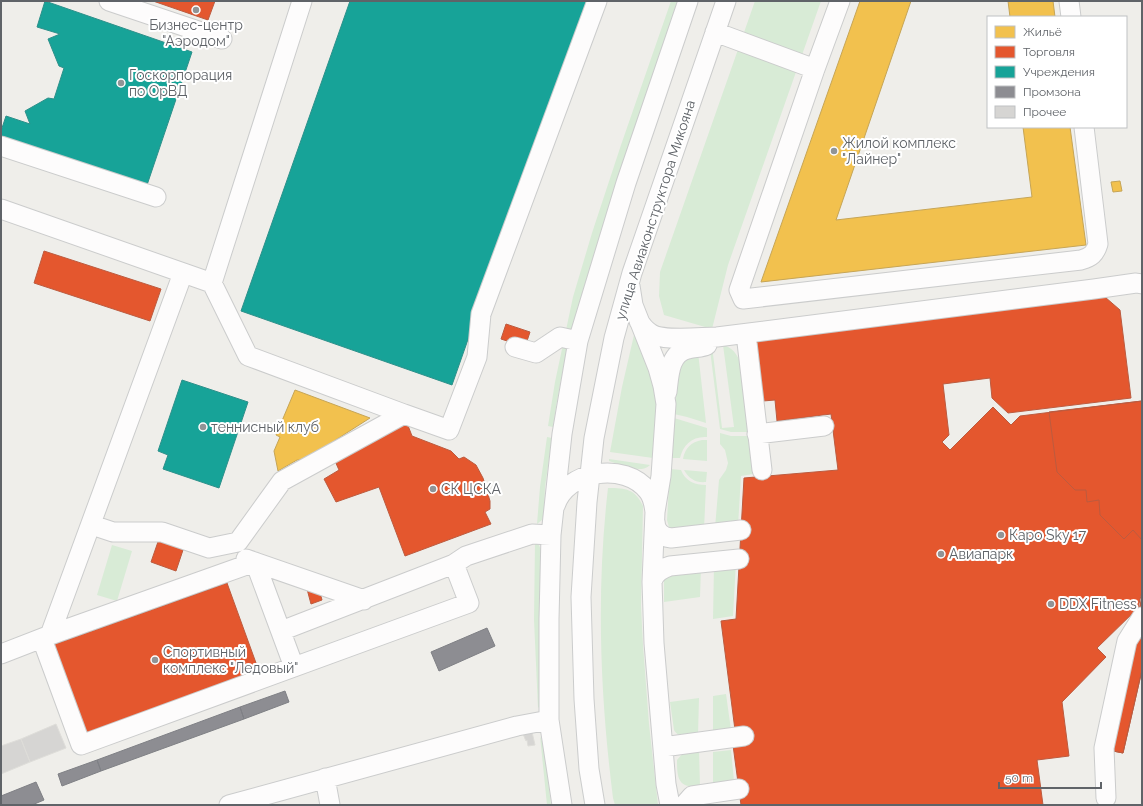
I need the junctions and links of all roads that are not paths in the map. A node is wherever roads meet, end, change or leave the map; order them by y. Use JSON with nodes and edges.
{"nodes":[{"id":1,"x":109,"y":1,"type":"edge"},
{"id":2,"x":302,"y":1,"type":"edge"},
{"id":3,"x":597,"y":1,"type":"edge"},
{"id":4,"x":688,"y":1,"type":"edge"},
{"id":5,"x":726,"y":1,"type":"edge"},
{"id":6,"x":840,"y":1,"type":"edge"},
{"id":7,"x":1069,"y":1,"type":"edge"},
{"id":8,"x":1071,"y":16,"type":"edge"},
{"id":9,"x":715,"y":32,"type":"junction"},
{"id":10,"x":222,"y":39,"type":"dead end"},
{"id":11,"x":815,"y":69,"type":"junction"},
{"id":12,"x":1084,"y":128,"type":"edge"},
{"id":13,"x":1,"y":146,"type":"edge"},
{"id":14,"x":156,"y":197,"type":"dead end"},
{"id":15,"x":1,"y":209,"type":"edge"},
{"id":16,"x":183,"y":273,"type":"junction"},
{"id":17,"x":632,"y":273,"type":"junction"},
{"id":18,"x":212,"y":283,"type":"junction"},
{"id":19,"x":1142,"y":284,"type":"edge"},
{"id":20,"x":639,"y":321,"type":"junction"},
{"id":21,"x":746,"y":334,"type":"junction"},
{"id":22,"x":717,"y":337,"type":"junction"},
{"id":23,"x":578,"y":341,"type":"junction"},
{"id":24,"x":515,"y":347,"type":"dead end"},
{"id":25,"x":666,"y":404,"type":"junction"},
{"id":26,"x":404,"y":414,"type":"junction"},
{"id":27,"x":824,"y":426,"type":"dead end"},
{"id":28,"x":757,"y":434,"type":"junction"},
{"id":29,"x":762,"y":470,"type":"dead end"},
{"id":30,"x":590,"y":476,"type":"junction"},
{"id":31,"x":553,"y":511,"type":"junction"},
{"id":32,"x":655,"y":522,"type":"junction"},
{"id":33,"x":92,"y":524,"type":"junction"},
{"id":34,"x":551,"y":535,"type":"junction"},
{"id":35,"x":209,"y":548,"type":"junction"},
{"id":36,"x":255,"y":562,"type":"junction"},
{"id":37,"x":454,"y":564,"type":"junction"},
{"id":38,"x":652,"y":577,"type":"junction"},
{"id":39,"x":364,"y":600,"type":"junction"},
{"id":40,"x":1142,"y":617,"type":"edge"},
{"id":41,"x":281,"y":631,"type":"junction"},
{"id":42,"x":1142,"y":635,"type":"edge"},
{"id":43,"x":46,"y":637,"type":"junction"},
{"id":44,"x":1,"y":654,"type":"edge"},
{"id":45,"x":294,"y":667,"type":"junction"},
{"id":46,"x":549,"y":720,"type":"junction"},
{"id":47,"x":744,"y":736,"type":"dead end"},
{"id":48,"x":663,"y":747,"type":"junction"},
{"id":49,"x":325,"y":778,"type":"junction"},
{"id":50,"x":739,"y":790,"type":"dead end"},
{"id":51,"x":1105,"y":801,"type":"edge"},
{"id":52,"x":229,"y":805,"type":"edge"},
{"id":53,"x":330,"y":805,"type":"edge"},
{"id":54,"x":562,"y":805,"type":"edge"},
{"id":55,"x":595,"y":805,"type":"edge"},
{"id":56,"x":680,"y":805,"type":"edge"}],
"edges":[{"from":1,"to":10,"type":"street"},
{"from":2,"to":18,"type":"street"},
{"from":3,"to":26,"type":"street"},
{"from":4,"to":23,"type":"street"},
{"from":5,"to":9,"type":"street","name":"улица Авиаконструктора Микояна"},
{"from":6,"to":11,"type":"street"},
{"from":7,"to":8,"type":"street"},
{"from":9,"to":11,"type":"street"},
{"from":9,"to":17,"type":"street","name":"улица Авиаконструктора Микояна"},
{"from":11,"to":12,"type":"street"},
{"from":13,"to":14,"type":"street"},
{"from":15,"to":16,"type":"street"},
{"from":16,"to":18,"type":"street"},
{"from":16,"to":33,"type":"street"},
{"from":17,"to":20,"type":"street"},
{"from":17,"to":30,"type":"street","name":"улица Авиаконструктора Микояна"},
{"from":18,"to":26,"type":"street"},
{"from":19,"to":21,"type":"street"},
{"from":20,"to":22,"type":"street"},
{"from":20,"to":25,"type":"street"},
{"from":21,"to":22,"type":"street"},
{"from":21,"to":28,"type":"street"},
{"from":22,"to":25,"type":"street"},
{"from":23,"to":24,"type":"street"},
{"from":23,"to":31,"type":"street"},
{"from":25,"to":32,"type":"street"},
{"from":26,"to":35,"type":"street"},
{"from":27,"to":28,"type":"street"},
{"from":28,"to":29,"type":"street"},
{"from":30,"to":31,"type":"street"},
{"from":30,"to":32,"type":"street"},
{"from":30,"to":55,"type":"street","name":"улица Авиаконструктора Микояна"},
{"from":31,"to":34,"type":"street"},
{"from":32,"to":38,"type":"street"},
{"from":32,"to":38,"type":"street"},
{"from":33,"to":35,"type":"street"},
{"from":33,"to":43,"type":"street"},
{"from":34,"to":37,"type":"street"},
{"from":34,"to":46,"type":"street"},
{"from":35,"to":36,"type":"street"},
{"from":36,"to":39,"type":"street"},
{"from":36,"to":41,"type":"street"},
{"from":36,"to":43,"type":"street"},
{"from":37,"to":39,"type":"street"},
{"from":37,"to":45,"type":"street"},
{"from":38,"to":48,"type":"street"},
{"from":39,"to":41,"type":"street"},
{"from":40,"to":51,"type":"street"},
{"from":41,"to":45,"type":"street"},
{"from":42,"to":51,"type":"street"},
{"from":43,"to":44,"type":"street"},
{"from":43,"to":45,"type":"street"},
{"from":46,"to":49,"type":"street"},
{"from":46,"to":54,"type":"street"},
{"from":47,"to":48,"type":"street"},
{"from":48,"to":56,"type":"street"},
{"from":49,"to":52,"type":"street"},
{"from":49,"to":53,"type":"street"},
{"from":50,"to":56,"type":"street"}]}
